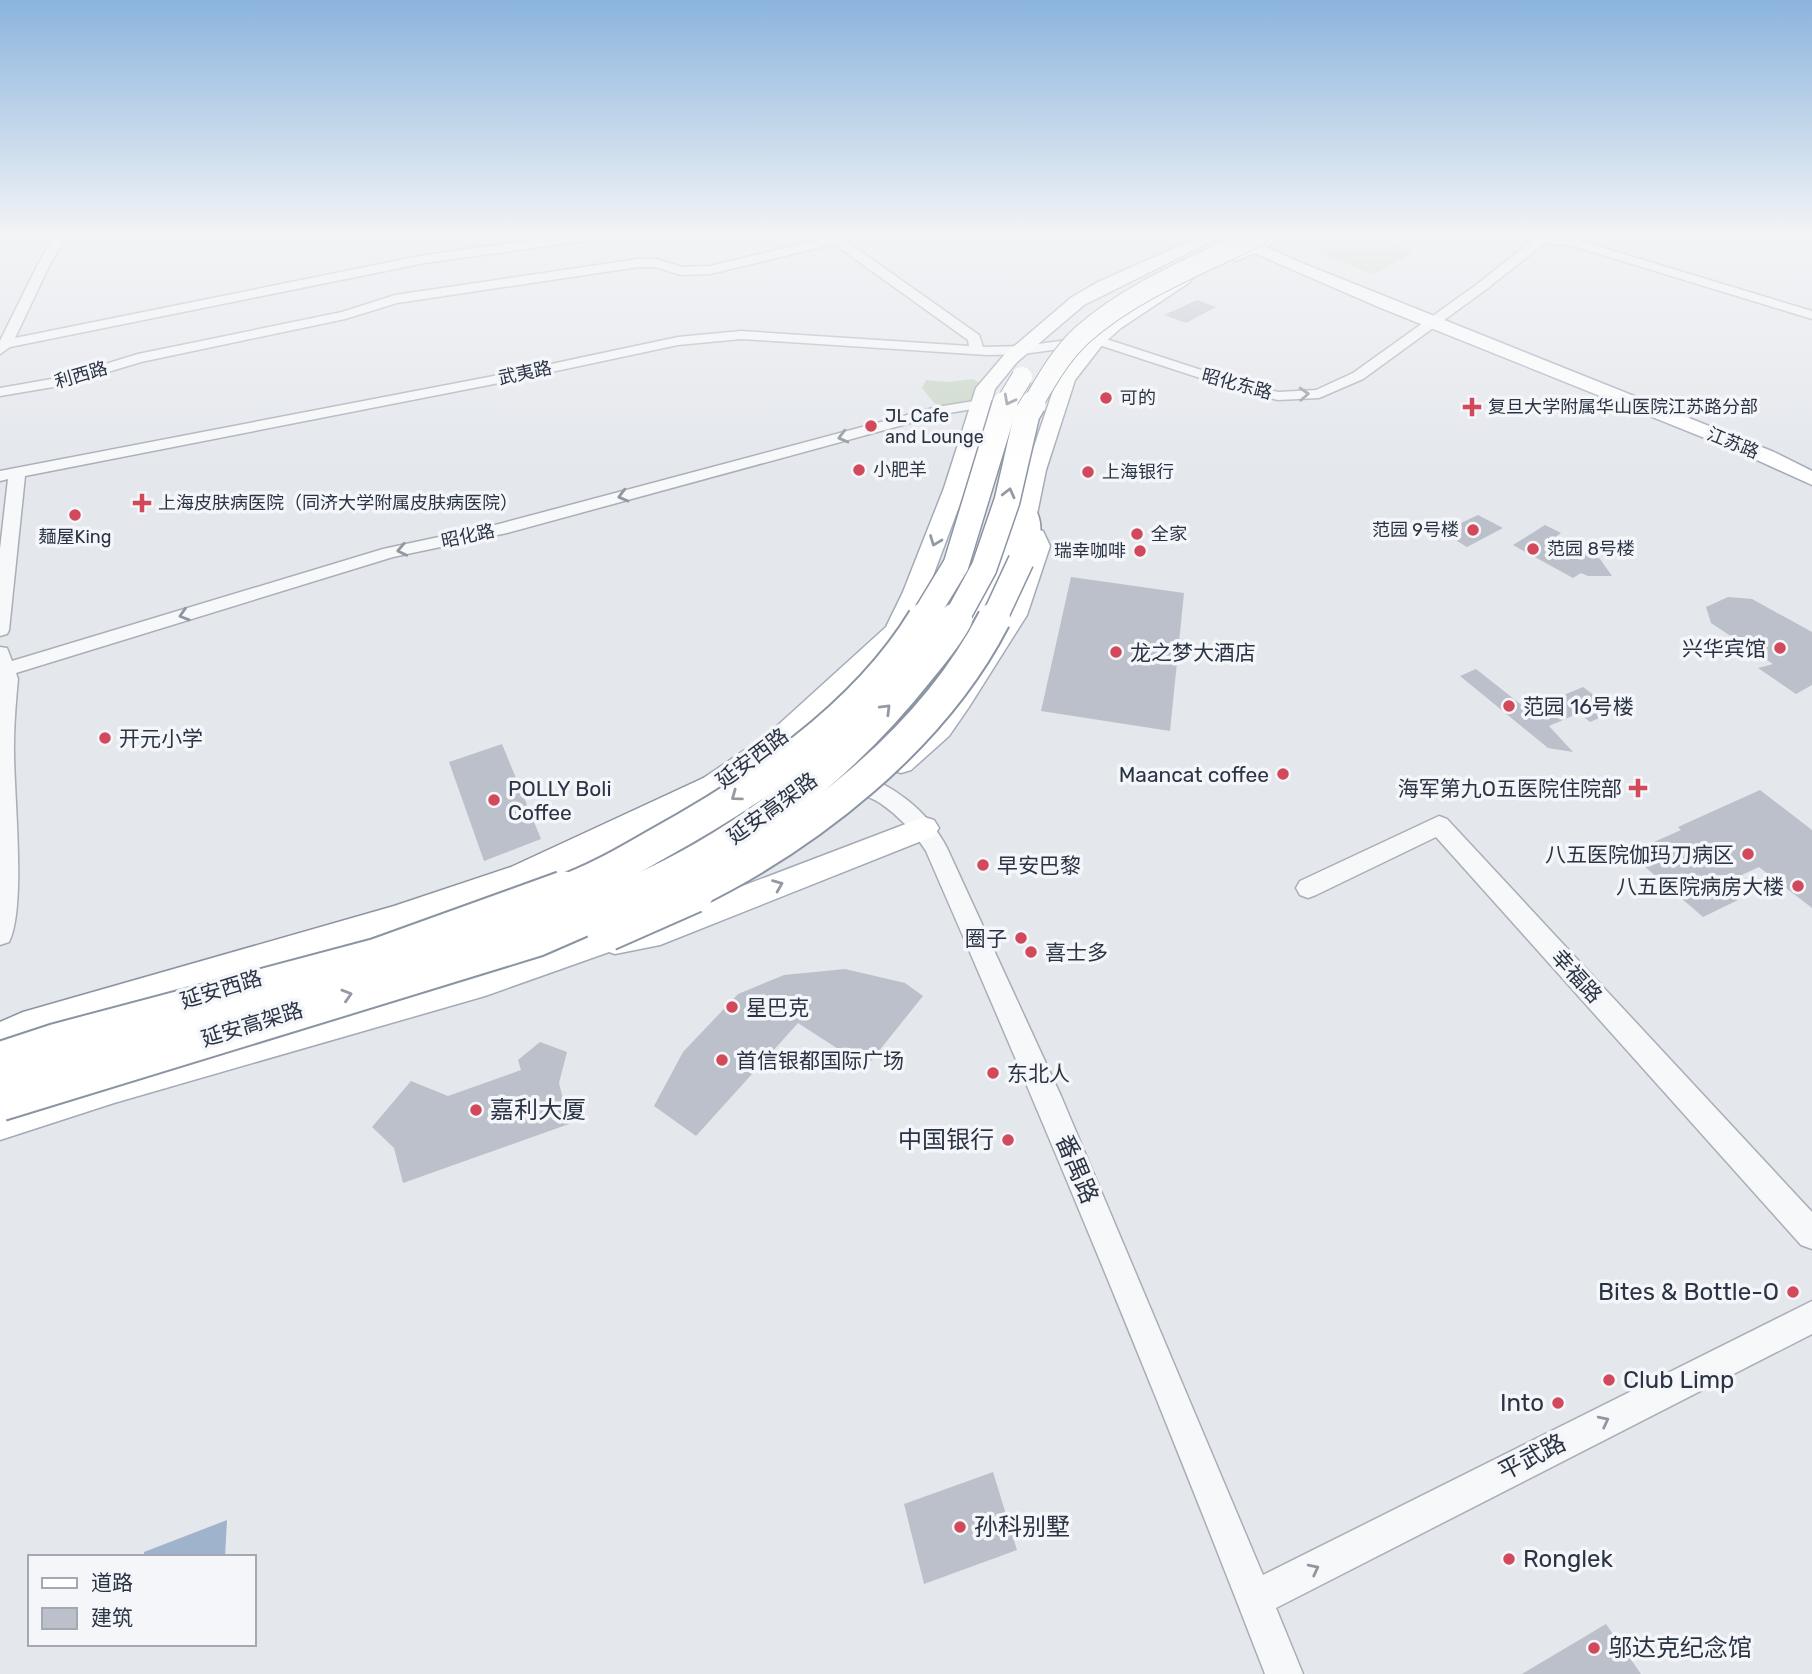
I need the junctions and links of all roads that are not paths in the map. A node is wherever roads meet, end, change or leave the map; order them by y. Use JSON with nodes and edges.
{"nodes":[{"id":1,"x":19,"y":312,"type":"edge"},
{"id":2,"x":167,"y":312,"type":"edge"},
{"id":3,"x":354,"y":312,"type":"edge"},
{"id":4,"x":938,"y":312,"type":"edge"},
{"id":5,"x":1066,"y":312,"type":"edge"},
{"id":6,"x":1089,"y":312,"type":"edge"},
{"id":7,"x":1113,"y":312,"type":"edge"},
{"id":8,"x":1132,"y":312,"type":"edge"},
{"id":9,"x":1422,"y":312,"type":"edge"},
{"id":10,"x":1443,"y":312,"type":"edge"},
{"id":11,"x":1435,"y":318,"type":"junction"},
{"id":12,"x":1097,"y":340,"type":"junction"},
{"id":13,"x":2,"y":346,"type":"edge"},
{"id":14,"x":977,"y":350,"type":"junction"},
{"id":15,"x":1023,"y":350,"type":"junction"},
{"id":16,"x":0,"y":392,"type":"edge"},
{"id":17,"x":980,"y":404,"type":"junction"},
{"id":18,"x":1812,"y":466,"type":"edge"},
{"id":19,"x":9,"y":474,"type":"edge"},
{"id":20,"x":1812,"y":479,"type":"edge"},
{"id":21,"x":1026,"y":514,"type":"junction"},
{"id":22,"x":0,"y":630,"type":"edge"},
{"id":23,"x":2,"y":664,"type":"edge"},
{"id":24,"x":778,"y":742,"type":"junction"},
{"id":25,"x":844,"y":776,"type":"junction"},
{"id":26,"x":712,"y":787,"type":"junction"},
{"id":27,"x":873,"y":787,"type":"junction"},
{"id":28,"x":924,"y":828,"type":"junction"},
{"id":29,"x":1308,"y":888,"type":"dead end"},
{"id":30,"x":0,"y":935,"type":"edge"},
{"id":31,"x":597,"y":943,"type":"junction"},
{"id":32,"x":417,"y":987,"type":"junction"},
{"id":33,"x":0,"y":1033,"type":"edge"},
{"id":34,"x":0,"y":1041,"type":"edge"},
{"id":35,"x":0,"y":1056,"type":"edge"},
{"id":36,"x":0,"y":1063,"type":"edge"},
{"id":37,"x":0,"y":1100,"type":"edge"},
{"id":38,"x":0,"y":1123,"type":"edge"},
{"id":39,"x":1812,"y":1234,"type":"edge"},
{"id":40,"x":1812,"y":1317,"type":"edge"},
{"id":41,"x":1253,"y":1600,"type":"junction"},
{"id":42,"x":1284,"y":1674,"type":"edge"}],
"edges":[{"from":1,"to":13,"type":"street"},
{"from":2,"to":13,"type":"street"},
{"from":3,"to":16,"type":"street","name":"利西路"},
{"from":4,"to":14,"type":"street"},
{"from":5,"to":15,"type":"main road","name":"延安西路"},
{"from":6,"to":36,"type":"highway","name":"延安高架路","one_way":true,"bridge":true},
{"from":32,"to":7,"type":"highway","name":"延安高架路","one_way":true,"bridge":true},
{"from":8,"to":12,"type":"main road"},
{"from":9,"to":11,"type":"main road","name":"江苏路"},
{"from":10,"to":11,"type":"street","name":"昭化东路"},
{"from":12,"to":11,"type":"street","name":"昭化东路","one_way":true},
{"from":11,"to":18,"type":"main road","name":"江苏路"},
{"from":11,"to":20,"type":"main road","name":"江苏路"},
{"from":12,"to":15,"type":"street","name":"武夷路"},
{"from":12,"to":21,"type":"main road"},
{"from":14,"to":15,"type":"street","name":"武夷路"},
{"from":14,"to":19,"type":"street","name":"武夷路"},
{"from":15,"to":17,"type":"main road","name":"延安西路"},
{"from":17,"to":23,"type":"street","name":"昭化路","one_way":true},
{"from":17,"to":24,"type":"main road","name":"延安西路","one_way":true},
{"from":19,"to":22,"type":"street"},
{"from":21,"to":25,"type":"main road"},
{"from":21,"to":27,"type":"main road"},
{"from":21,"to":32,"type":"highway","bridge":true},
{"from":23,"to":30,"type":"street"},
{"from":24,"to":25,"type":"street","name":"番禺路"},
{"from":24,"to":26,"type":"main road","name":"延安西路"},
{"from":25,"to":27,"type":"street","name":"番禺路"},
{"from":25,"to":32,"type":"main road"},
{"from":26,"to":33,"type":"main road"},
{"from":26,"to":34,"type":"highway"},
{"from":26,"to":35,"type":"main road","name":"延安西路"},
{"from":27,"to":28,"type":"street","name":"番禺路"},
{"from":27,"to":31,"type":"main road"},
{"from":31,"to":28,"type":"main road","one_way":true},
{"from":28,"to":41,"type":"street","name":"番禺路"},
{"from":29,"to":39,"type":"street","name":"幸福路"},
{"from":31,"to":32,"type":"main road"},
{"from":37,"to":32,"type":"highway","name":"延安高架路","one_way":true,"bridge":true},
{"from":32,"to":38,"type":"main road"},
{"from":41,"to":40,"type":"street","name":"平武路","one_way":true},
{"from":41,"to":42,"type":"street","name":"番禺路"}]}
